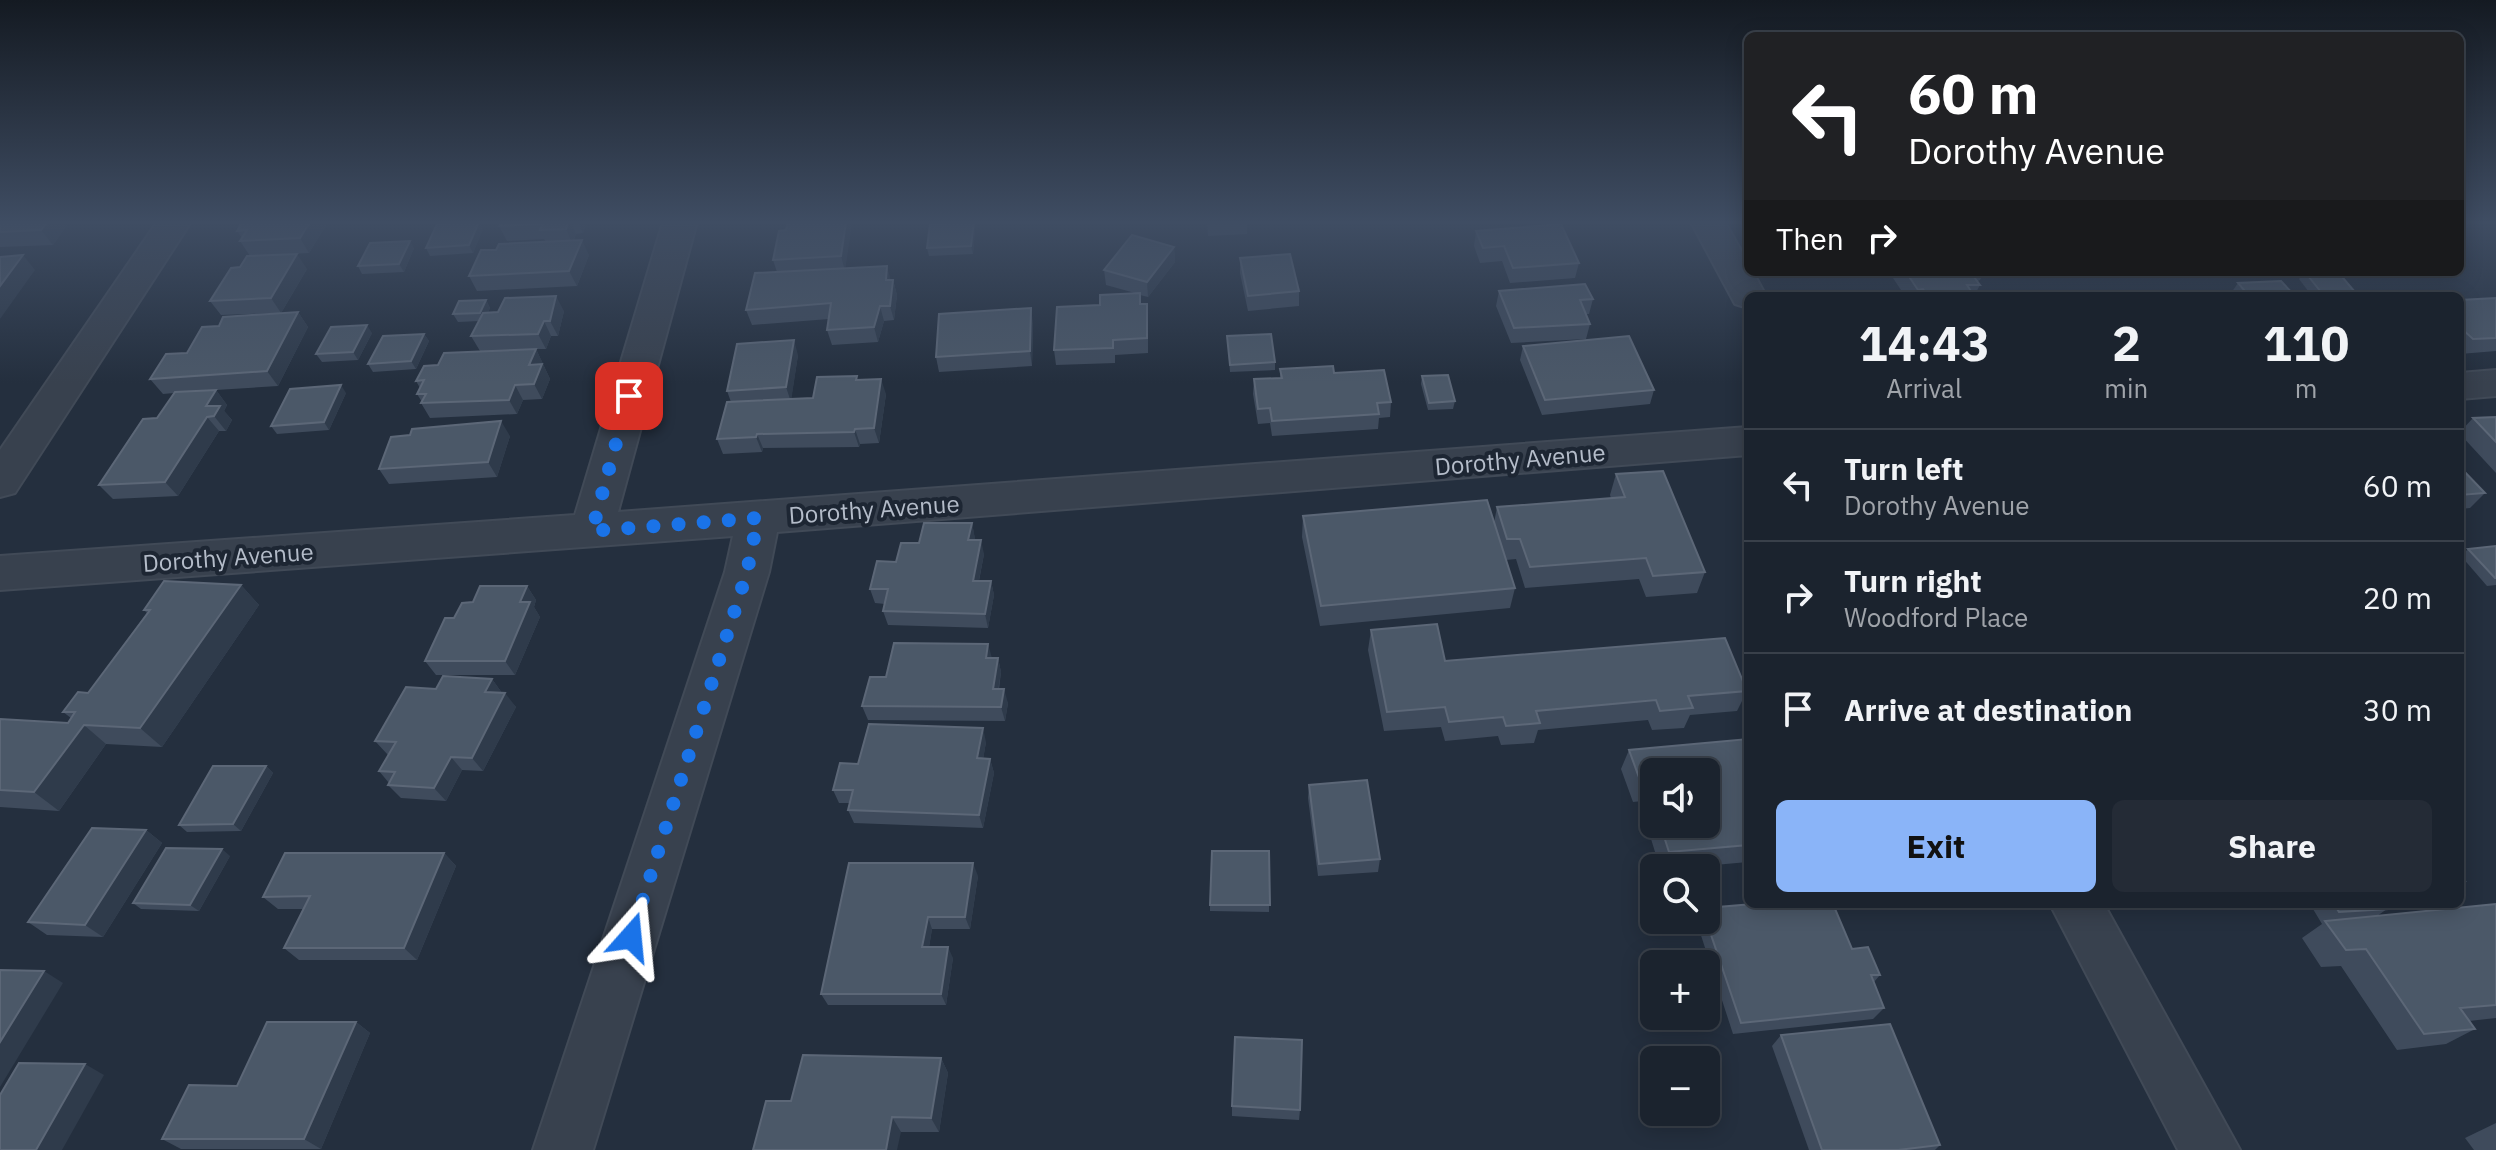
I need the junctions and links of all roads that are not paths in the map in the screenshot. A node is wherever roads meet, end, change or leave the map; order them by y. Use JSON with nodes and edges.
{"nodes":[{"id":1,"x":138,"y":276,"type":"edge"},
{"id":2,"x":665,"y":276,"type":"edge"},
{"id":3,"x":2496,"y":383,"type":"edge"},
{"id":4,"x":2464,"y":386,"type":"edge"},
{"id":5,"x":1744,"y":441,"type":"edge"},
{"id":6,"x":0,"y":482,"type":"edge"},
{"id":7,"x":758,"y":518,"type":"junction"},
{"id":8,"x":592,"y":531,"type":"junction"},
{"id":9,"x":0,"y":573,"type":"edge"},
{"id":10,"x":2078,"y":908,"type":"edge"},
{"id":11,"x":563,"y":1150,"type":"edge"},
{"id":12,"x":2210,"y":1150,"type":"edge"}],
"edges":[{"from":1,"to":6,"type":"street"},
{"from":2,"to":8,"type":"street"},
{"from":3,"to":4,"type":"street"},
{"from":5,"to":7,"type":"street","name":"Dorothy Avenue"},
{"from":7,"to":8,"type":"street","name":"Dorothy Avenue"},
{"from":7,"to":11,"type":"street"},
{"from":8,"to":9,"type":"street","name":"Dorothy Avenue"},
{"from":10,"to":12,"type":"street"}]}
